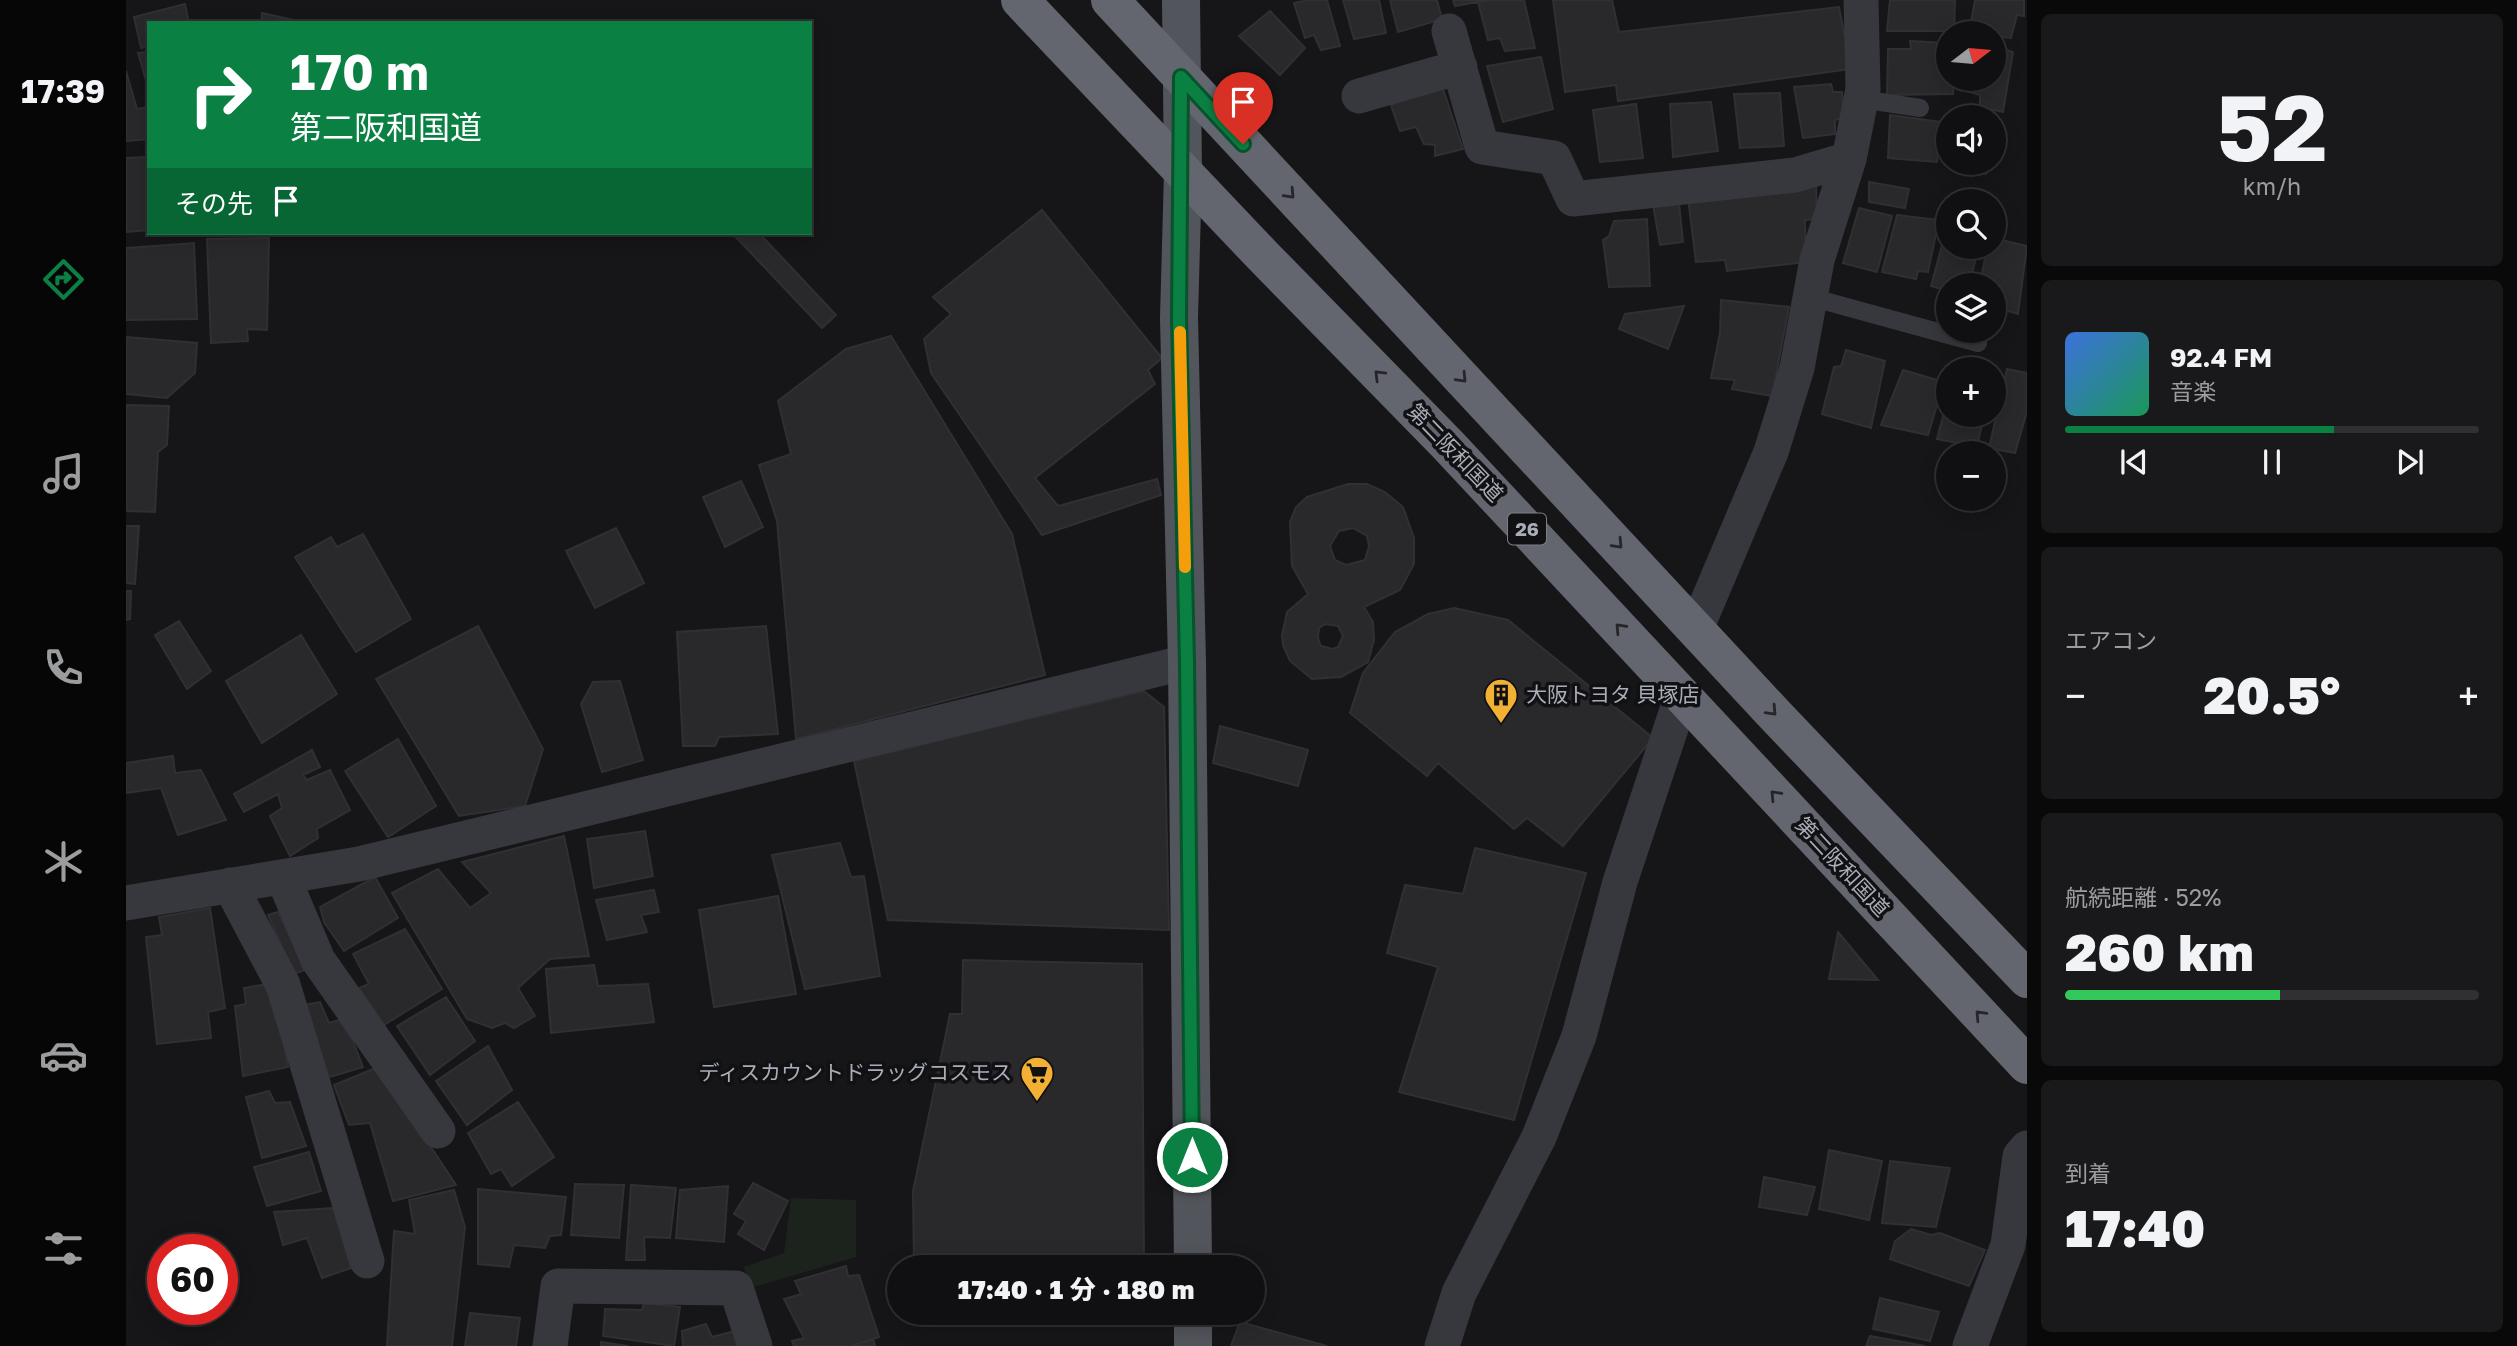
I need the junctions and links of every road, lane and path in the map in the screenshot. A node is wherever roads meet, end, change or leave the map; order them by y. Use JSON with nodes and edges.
{"nodes":[{"id":1,"x":1020,"y":0,"type":"edge"},
{"id":2,"x":1110,"y":0,"type":"edge"},
{"id":3,"x":1181,"y":0,"type":"edge"},
{"id":4,"x":1861,"y":0,"type":"edge"},
{"id":5,"x":1449,"y":31,"type":"dead end"},
{"id":6,"x":1460,"y":67,"type":"junction"},
{"id":7,"x":1181,"y":77,"type":"junction"},
{"id":8,"x":1359,"y":96,"type":"dead end"},
{"id":9,"x":1861,"y":99,"type":"junction"},
{"id":10,"x":1920,"y":108,"type":"dead end"},
{"id":11,"x":1849,"y":159,"type":"junction"},
{"id":12,"x":1183,"y":172,"type":"junction"},
{"id":13,"x":1810,"y":297,"type":"junction"},
{"id":14,"x":1936,"y":332,"type":"edge"},
{"id":15,"x":1696,"y":629,"type":"junction"},
{"id":16,"x":1187,"y":662,"type":"junction"},
{"id":17,"x":1682,"y":695,"type":"junction"},
{"id":18,"x":283,"y":877,"type":"junction"},
{"id":19,"x":230,"y":885,"type":"junction"},
{"id":20,"x":126,"y":903,"type":"edge"},
{"id":21,"x":2026,"y":977,"type":"edge"},
{"id":22,"x":2027,"y":1065,"type":"edge"},
{"id":23,"x":438,"y":1131,"type":"dead end"},
{"id":24,"x":2027,"y":1149,"type":"edge"},
{"id":25,"x":1192,"y":1255,"type":"edge"},
{"id":26,"x":367,"y":1261,"type":"dead end"},
{"id":27,"x":1193,"y":1325,"type":"edge"},
{"id":28,"x":550,"y":1346,"type":"edge"},
{"id":29,"x":755,"y":1346,"type":"edge"},
{"id":30,"x":1193,"y":1346,"type":"edge"},
{"id":31,"x":1442,"y":1346,"type":"edge"},
{"id":32,"x":1970,"y":1346,"type":"edge"}],
"edges":[{"from":1,"to":12,"type":"highway","name":"第二阪和国道","number":"26"},
{"from":2,"to":7,"type":"highway"},
{"from":3,"to":7,"type":"main road"},
{"from":4,"to":9,"type":"street"},
{"from":5,"to":6,"type":"street"},
{"from":6,"to":8,"type":"street"},
{"from":6,"to":11,"type":"street"},
{"from":7,"to":12,"type":"main road"},
{"from":7,"to":15,"type":"highway","one_way":true},
{"from":9,"to":10,"type":"lane"},
{"from":9,"to":11,"type":"street"},
{"from":11,"to":13,"type":"street"},
{"from":12,"to":16,"type":"main road"},
{"from":17,"to":12,"type":"highway","name":"第二阪和国道","number":"26","one_way":true},
{"from":13,"to":14,"type":"lane"},
{"from":13,"to":15,"type":"street"},
{"from":15,"to":21,"type":"highway","one_way":true},
{"from":16,"to":18,"type":"street"},
{"from":16,"to":25,"type":"main road"},
{"from":22,"to":17,"type":"highway","name":"第二阪和国道","number":"26","one_way":true},
{"from":17,"to":31,"type":"street"},
{"from":18,"to":19,"type":"street"},
{"from":18,"to":23,"type":"street"},
{"from":19,"to":20,"type":"street"},
{"from":19,"to":26,"type":"street"},
{"from":24,"to":32,"type":"street"},
{"from":27,"to":30,"type":"main road"},
{"from":28,"to":29,"type":"street"}]}
